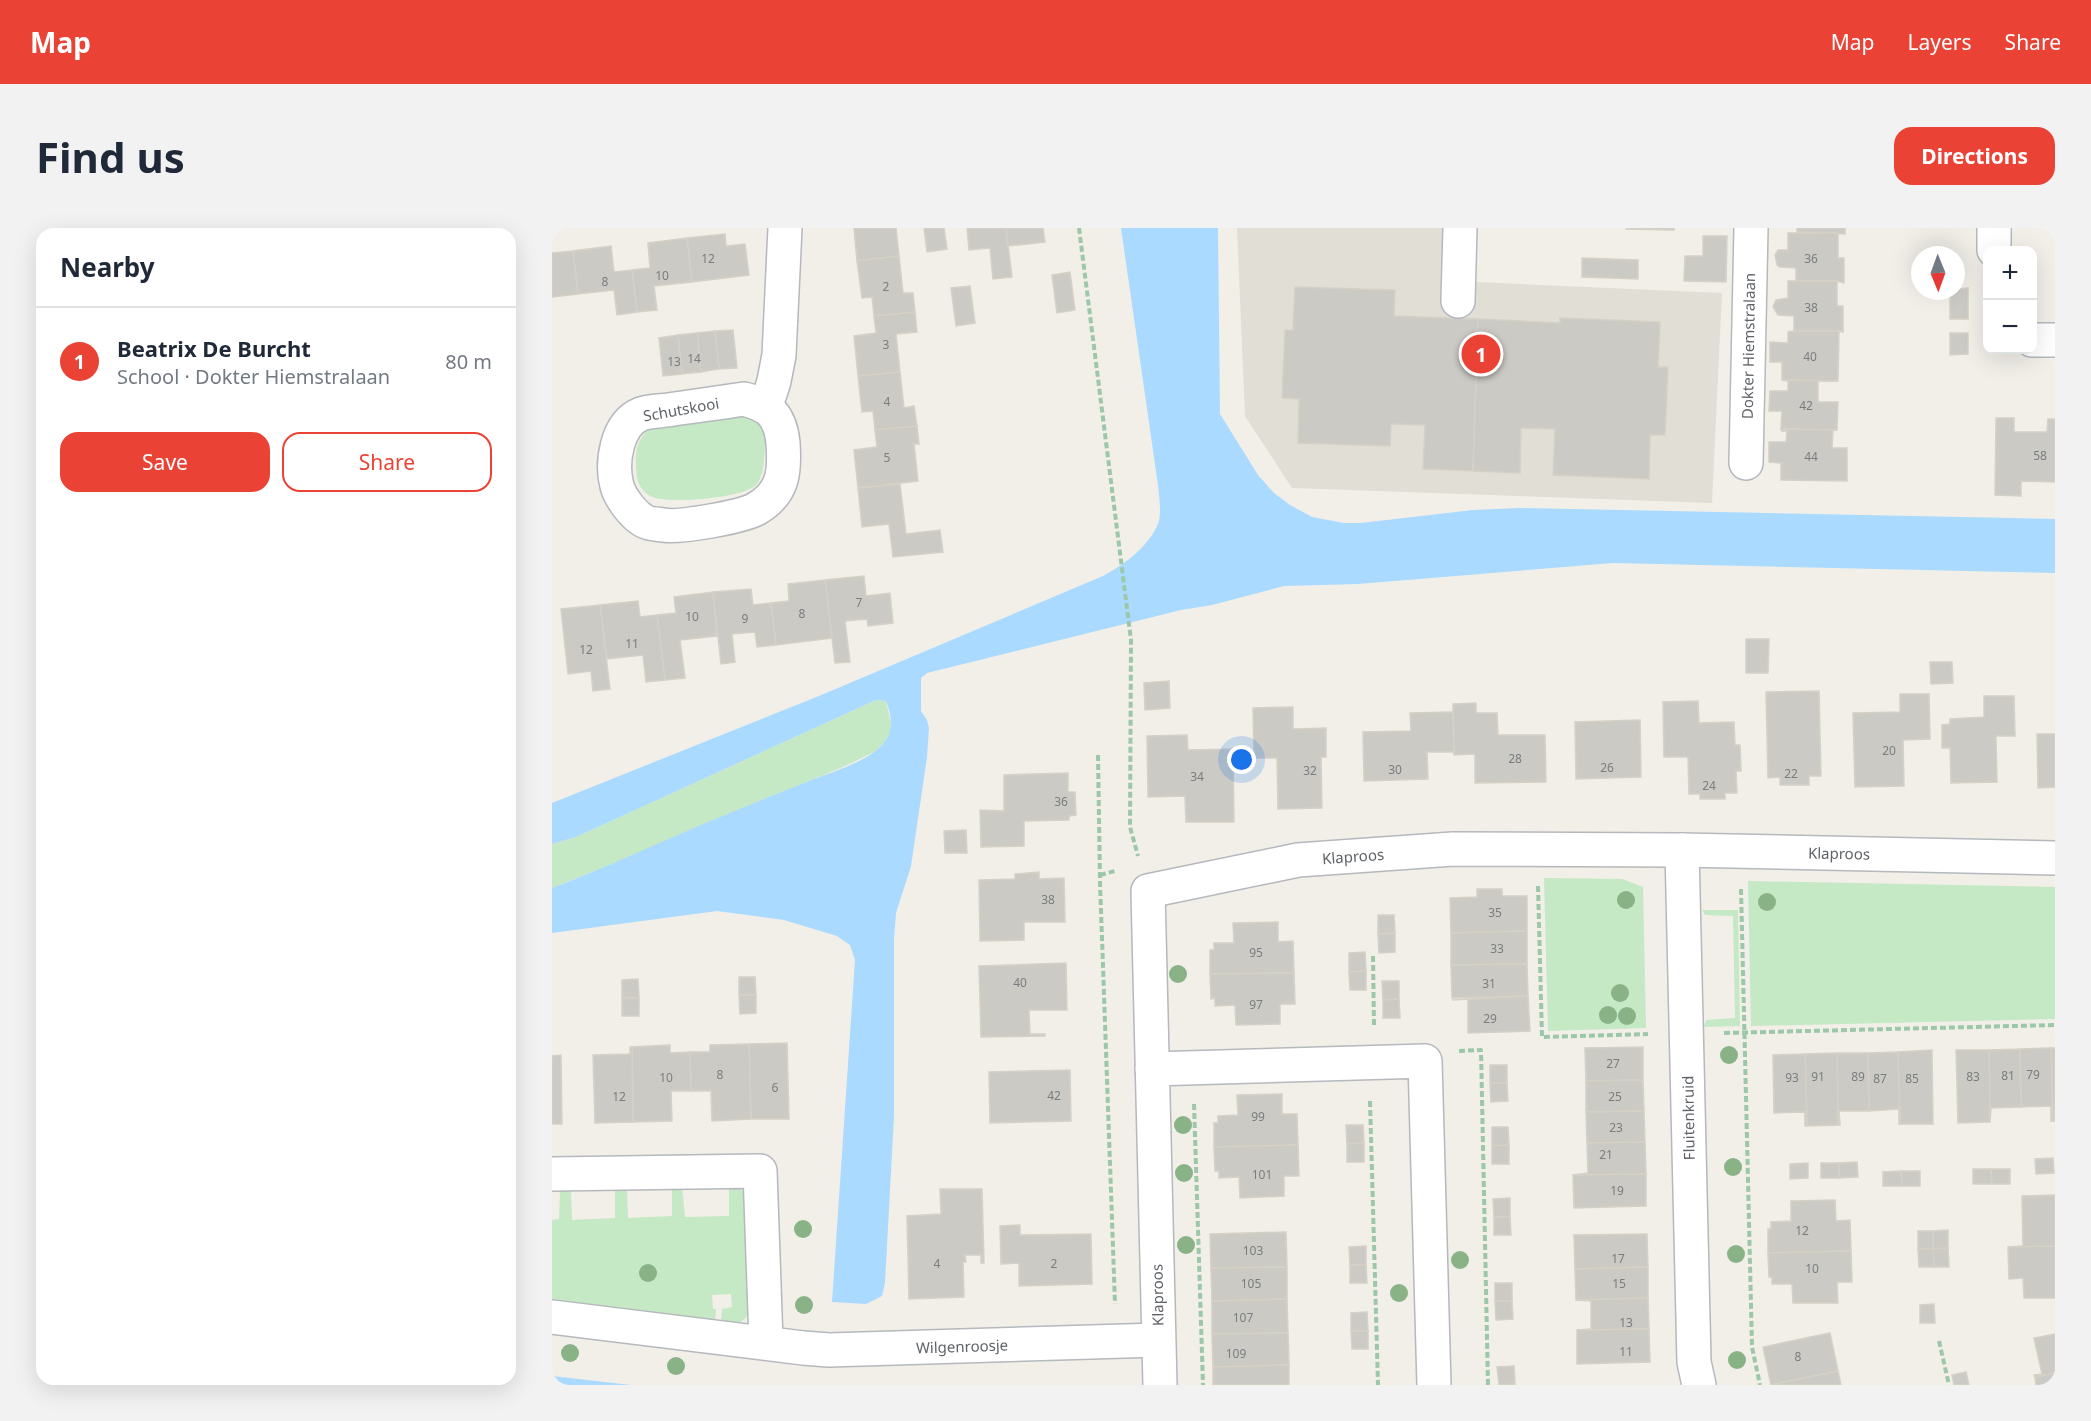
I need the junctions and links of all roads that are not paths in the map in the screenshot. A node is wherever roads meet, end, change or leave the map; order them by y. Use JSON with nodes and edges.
{"nodes":[{"id":1,"x":785,"y":228,"type":"edge"},
{"id":2,"x":1460,"y":228,"type":"edge"},
{"id":3,"x":1751,"y":228,"type":"edge"},
{"id":4,"x":1994,"y":228,"type":"edge"},
{"id":5,"x":1994,"y":246,"type":"edge"},
{"id":6,"x":1458,"y":301,"type":"dead end"},
{"id":7,"x":2037,"y":340,"type":"edge"},
{"id":8,"x":2055,"y":340,"type":"edge"},
{"id":9,"x":760,"y":404,"type":"junction"},
{"id":10,"x":1746,"y":464,"type":"dead end"},
{"id":11,"x":1682,"y":850,"type":"junction"},
{"id":12,"x":2055,"y":858,"type":"edge"},
{"id":13,"x":1152,"y":1069,"type":"junction"},
{"id":14,"x":552,"y":1174,"type":"edge"},
{"id":15,"x":552,"y":1317,"type":"edge"},
{"id":16,"x":1158,"y":1340,"type":"junction"},
{"id":17,"x":766,"y":1342,"type":"junction"},
{"id":18,"x":1160,"y":1385,"type":"edge"},
{"id":19,"x":1434,"y":1385,"type":"edge"},
{"id":20,"x":1699,"y":1385,"type":"edge"}],
"edges":[{"from":1,"to":9,"type":"street"},
{"from":2,"to":6,"type":"street"},
{"from":3,"to":10,"type":"street","name":"Dokter Hiemstralaan"},
{"from":4,"to":5,"type":"street"},
{"from":7,"to":8,"type":"street"},
{"from":9,"to":9,"type":"street","name":"Schutskooi"},
{"from":11,"to":12,"type":"street","name":"Klaproos"},
{"from":11,"to":13,"type":"street","name":"Klaproos"},
{"from":11,"to":20,"type":"street","name":"Fluitenkruid"},
{"from":13,"to":16,"type":"street","name":"Klaproos"},
{"from":13,"to":19,"type":"street"},
{"from":14,"to":17,"type":"street"},
{"from":15,"to":17,"type":"street","name":"Wilgenroosje"},
{"from":16,"to":17,"type":"street","name":"Wilgenroosje"},
{"from":16,"to":18,"type":"street","name":"Klaproos"}]}
